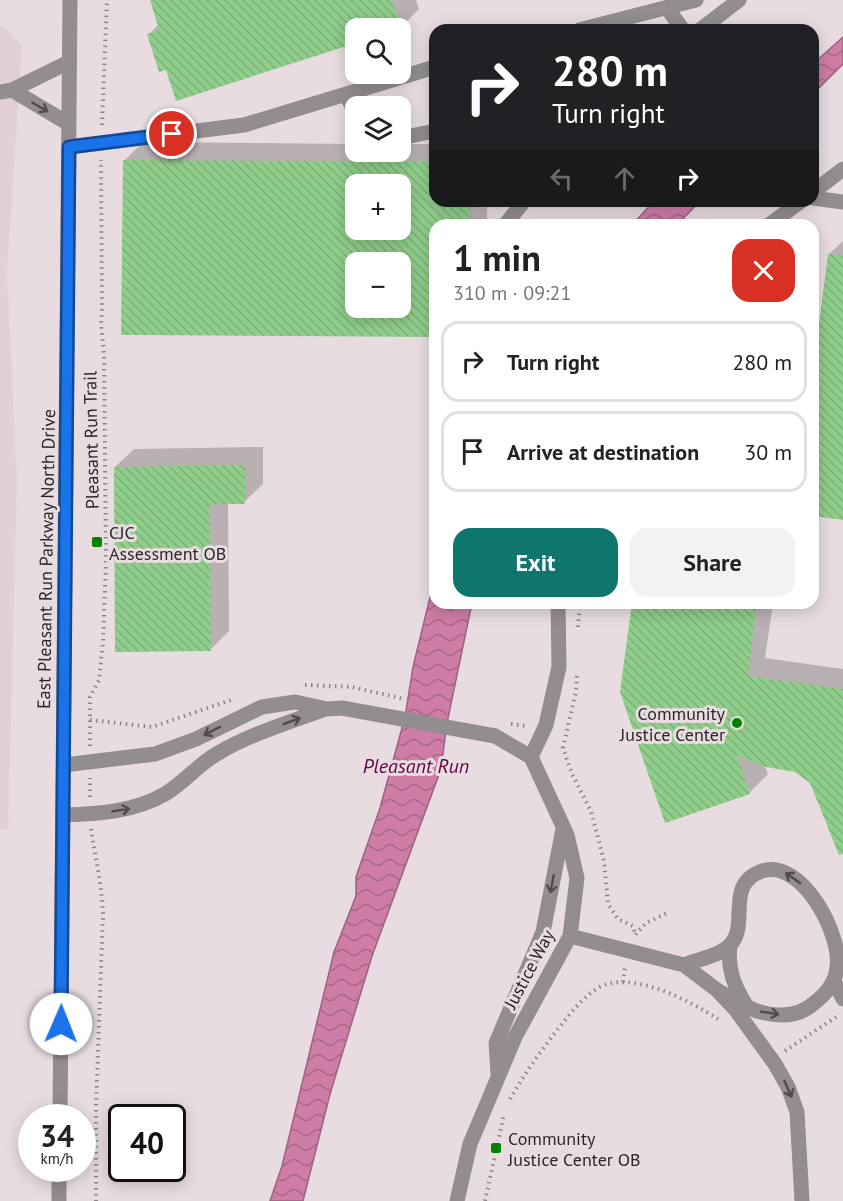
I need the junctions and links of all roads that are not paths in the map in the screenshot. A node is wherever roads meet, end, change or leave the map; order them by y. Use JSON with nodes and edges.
{"nodes":[{"id":1,"x":70,"y":0,"type":"edge"},
{"id":2,"x":696,"y":0,"type":"edge"},
{"id":3,"x":739,"y":0,"type":"edge"},
{"id":4,"x":666,"y":8,"type":"junction"},
{"id":5,"x":603,"y":24,"type":"edge"},
{"id":6,"x":678,"y":24,"type":"edge"},
{"id":7,"x":708,"y":24,"type":"edge"},
{"id":8,"x":69,"y":62,"type":"junction"},
{"id":9,"x":429,"y":69,"type":"edge"},
{"id":10,"x":6,"y":91,"type":"edge"},
{"id":11,"x":346,"y":94,"type":"joint"},
{"id":12,"x":69,"y":124,"type":"junction"},
{"id":13,"x":429,"y":131,"type":"edge"},
{"id":14,"x":411,"y":135,"type":"edge"},
{"id":15,"x":69,"y":147,"type":"junction"},
{"id":16,"x":843,"y":169,"type":"edge"},
{"id":17,"x":819,"y":187,"type":"edge"},
{"id":18,"x":819,"y":199,"type":"edge"},
{"id":19,"x":843,"y":202,"type":"edge"},
{"id":20,"x":519,"y":207,"type":"edge"},
{"id":21,"x":793,"y":207,"type":"edge"},
{"id":22,"x":510,"y":219,"type":"edge"},
{"id":23,"x":777,"y":219,"type":"edge"},
{"id":24,"x":558,"y":609,"type":"edge"},
{"id":25,"x":334,"y":708,"type":"junction"},
{"id":26,"x":531,"y":757,"type":"junction"},
{"id":27,"x":63,"y":765,"type":"junction"},
{"id":28,"x":63,"y":815,"type":"junction"},
{"id":29,"x":563,"y":826,"type":"junction"},
{"id":30,"x":570,"y":936,"type":"junction"},
{"id":31,"x":730,"y":946,"type":"junction"},
{"id":32,"x":684,"y":965,"type":"junction"},
{"id":33,"x":834,"y":981,"type":"junction"},
{"id":34,"x":717,"y":990,"type":"junction"},
{"id":35,"x":843,"y":999,"type":"edge"},
{"id":36,"x":746,"y":1005,"type":"junction"},
{"id":37,"x":498,"y":1076,"type":"junction"},
{"id":38,"x":60,"y":1104,"type":"edge"},
{"id":39,"x":59,"y":1182,"type":"edge"},
{"id":40,"x":59,"y":1201,"type":"edge"},
{"id":41,"x":457,"y":1201,"type":"edge"},
{"id":42,"x":802,"y":1201,"type":"edge"}],
"edges":[{"from":1,"to":8,"type":"street","name":"East Pleasant Run Parkway North Drive"},
{"from":2,"to":4,"type":"street"},
{"from":3,"to":7,"type":"street"},
{"from":4,"to":5,"type":"street"},
{"from":4,"to":6,"type":"street"},
{"from":8,"to":10,"type":"street"},
{"from":8,"to":12,"type":"street","name":"East Pleasant Run Parkway North Drive"},
{"from":9,"to":11,"type":"street"},
{"from":10,"to":12,"type":"street","one_way":true},
{"from":11,"to":15,"type":"street"},
{"from":12,"to":15,"type":"street","name":"East Pleasant Run Parkway North Drive"},
{"from":13,"to":14,"type":"street"},
{"from":15,"to":27,"type":"street","name":"East Pleasant Run Parkway North Drive"},
{"from":16,"to":17,"type":"street"},
{"from":18,"to":19,"type":"street"},
{"from":20,"to":22,"type":"street"},
{"from":21,"to":23,"type":"street"},
{"from":24,"to":26,"type":"street"},
{"from":25,"to":26,"type":"street"},
{"from":25,"to":27,"type":"street","one_way":true},
{"from":28,"to":25,"type":"street","one_way":true},
{"from":26,"to":29,"type":"street","name":"Justice Way"},
{"from":27,"to":28,"type":"street","name":"East Pleasant Run Parkway North Drive"},
{"from":28,"to":38,"type":"street","name":"East Pleasant Run Parkway North Drive"},
{"from":29,"to":30,"type":"street","name":"Justice Way"},
{"from":29,"to":37,"type":"street","one_way":true},
{"from":30,"to":32,"type":"street"},
{"from":30,"to":37,"type":"street","name":"Justice Way"},
{"from":31,"to":32,"type":"street"},
{"from":33,"to":31,"type":"street","one_way":true},
{"from":31,"to":36,"type":"street"},
{"from":32,"to":34,"type":"street"},
{"from":33,"to":35,"type":"street"},
{"from":36,"to":33,"type":"street","one_way":true},
{"from":34,"to":36,"type":"street"},
{"from":34,"to":42,"type":"street","one_way":true},
{"from":37,"to":41,"type":"street","name":"Justice Way"},
{"from":39,"to":40,"type":"street"}]}
